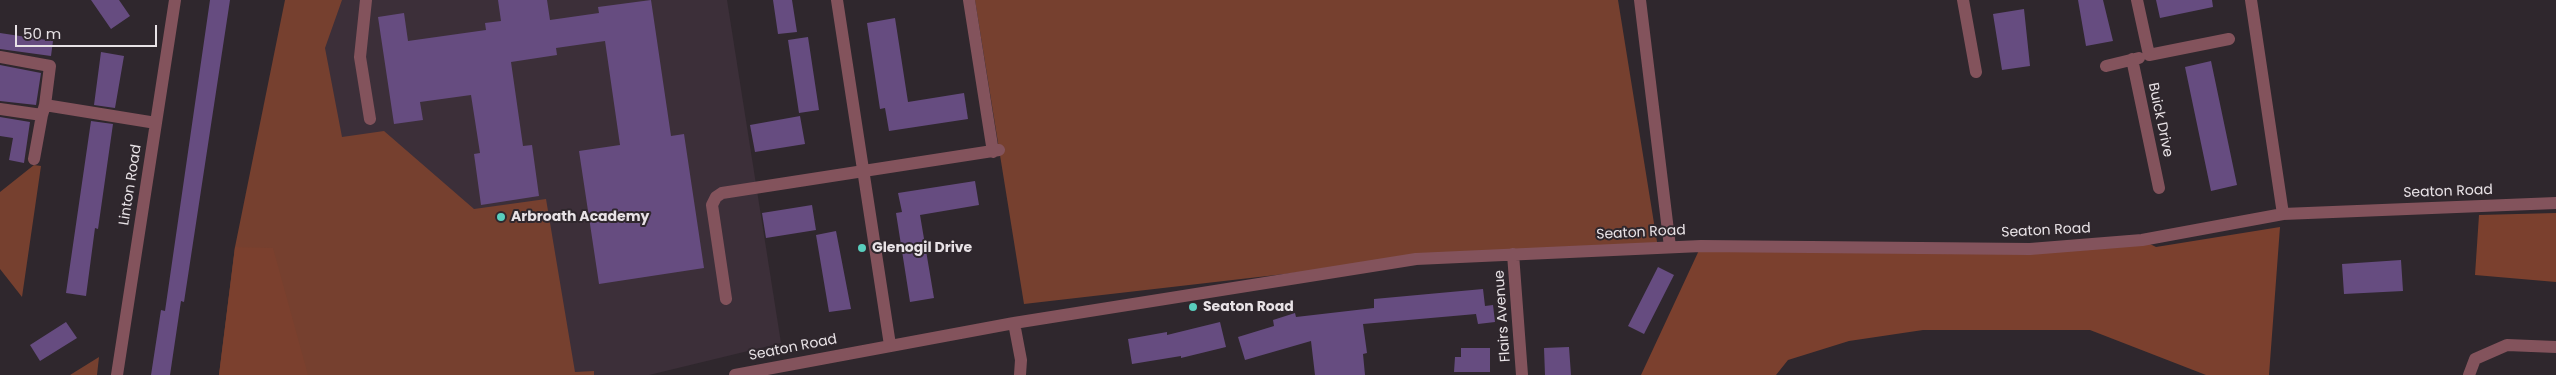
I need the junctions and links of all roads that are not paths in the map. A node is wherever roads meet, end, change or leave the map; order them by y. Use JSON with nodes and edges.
{"nodes":[{"id":1,"x":174,"y":0,"type":"edge"},
{"id":2,"x":366,"y":0,"type":"edge"},
{"id":3,"x":837,"y":0,"type":"edge"},
{"id":4,"x":969,"y":0,"type":"edge"},
{"id":5,"x":1640,"y":0,"type":"edge"},
{"id":6,"x":1963,"y":0,"type":"edge"},
{"id":7,"x":2137,"y":0,"type":"edge"},
{"id":8,"x":2251,"y":0,"type":"edge"},
{"id":9,"x":2229,"y":39,"type":"dead end"},
{"id":10,"x":2149,"y":55,"type":"junction"},
{"id":11,"x":0,"y":57,"type":"edge"},
{"id":12,"x":2132,"y":59,"type":"junction"},
{"id":13,"x":2106,"y":66,"type":"dead end"},
{"id":14,"x":1976,"y":72,"type":"dead end"},
{"id":15,"x":0,"y":109,"type":"edge"},
{"id":16,"x":44,"y":110,"type":"junction"},
{"id":17,"x":370,"y":119,"type":"dead end"},
{"id":18,"x":156,"y":123,"type":"junction"},
{"id":19,"x":34,"y":158,"type":"dead end"},
{"id":20,"x":863,"y":170,"type":"junction"},
{"id":21,"x":2159,"y":188,"type":"dead end"},
{"id":22,"x":2556,"y":203,"type":"edge"},
{"id":23,"x":2284,"y":214,"type":"junction"},
{"id":24,"x":1670,"y":247,"type":"junction"},
{"id":25,"x":1513,"y":254,"type":"junction"},
{"id":26,"x":726,"y":298,"type":"dead end"},
{"id":27,"x":1014,"y":323,"type":"junction"},
{"id":28,"x":890,"y":345,"type":"junction"},
{"id":29,"x":2556,"y":347,"type":"edge"},
{"id":30,"x":117,"y":375,"type":"edge"},
{"id":31,"x":735,"y":375,"type":"edge"},
{"id":32,"x":1020,"y":375,"type":"edge"},
{"id":33,"x":1522,"y":375,"type":"edge"},
{"id":34,"x":2469,"y":375,"type":"edge"}],
"edges":[{"from":1,"to":18,"type":"street","name":"Linton Road"},
{"from":2,"to":17,"type":"street"},
{"from":3,"to":20,"type":"street"},
{"from":4,"to":20,"type":"street"},
{"from":5,"to":24,"type":"street"},
{"from":6,"to":14,"type":"street"},
{"from":7,"to":10,"type":"street"},
{"from":8,"to":23,"type":"street"},
{"from":9,"to":10,"type":"street"},
{"from":10,"to":12,"type":"street"},
{"from":11,"to":16,"type":"street"},
{"from":12,"to":13,"type":"street"},
{"from":12,"to":21,"type":"street","name":"Buick Drive"},
{"from":15,"to":16,"type":"street"},
{"from":16,"to":18,"type":"street"},
{"from":16,"to":19,"type":"street"},
{"from":18,"to":30,"type":"street","name":"Linton Road"},
{"from":20,"to":26,"type":"street"},
{"from":20,"to":28,"type":"street"},
{"from":22,"to":23,"type":"street","name":"Seaton Road"},
{"from":23,"to":24,"type":"street","name":"Seaton Road"},
{"from":24,"to":25,"type":"street","name":"Seaton Road"},
{"from":25,"to":27,"type":"street","name":"Seaton Road"},
{"from":25,"to":33,"type":"street","name":"Flairs Avenue"},
{"from":27,"to":28,"type":"street","name":"Seaton Road"},
{"from":27,"to":32,"type":"street"},
{"from":28,"to":31,"type":"street","name":"Seaton Road"},
{"from":29,"to":34,"type":"street"}]}
